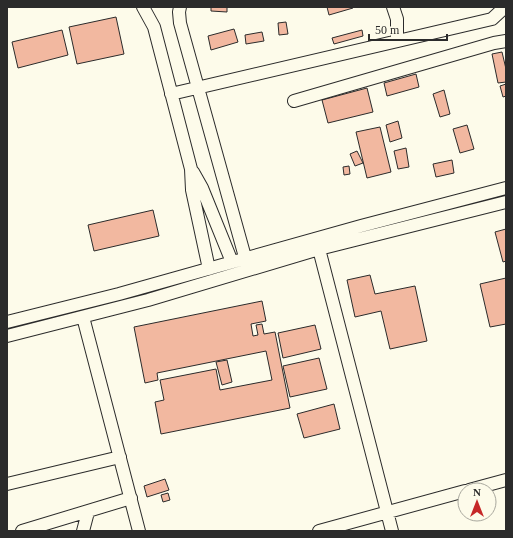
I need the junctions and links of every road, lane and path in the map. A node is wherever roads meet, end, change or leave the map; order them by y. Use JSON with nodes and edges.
{"nodes":[{"id":1,"x":143,"y":7,"type":"edge"},
{"id":2,"x":394,"y":7,"type":"edge"},
{"id":3,"x":505,"y":7,"type":"edge"},
{"id":4,"x":177,"y":9,"type":"edge"},
{"id":5,"x":397,"y":41,"type":"junction"},
{"id":6,"x":506,"y":41,"type":"edge"},
{"id":7,"x":198,"y":87,"type":"junction"},
{"id":8,"x":171,"y":94,"type":"junction"},
{"id":9,"x":294,"y":101,"type":"dead end"},
{"id":10,"x":192,"y":169,"type":"junction"},
{"id":11,"x":506,"y":188,"type":"edge"},
{"id":12,"x":506,"y":202,"type":"edge"},
{"id":13,"x":320,"y":250,"type":"junction"},
{"id":14,"x":245,"y":257,"type":"junction"},
{"id":15,"x":232,"y":262,"type":"junction"},
{"id":16,"x":209,"y":269,"type":"junction"},
{"id":17,"x":84,"y":317,"type":"junction"},
{"id":18,"x":7,"y":322,"type":"edge"},
{"id":19,"x":7,"y":336,"type":"edge"},
{"id":20,"x":120,"y":457,"type":"junction"},
{"id":21,"x":7,"y":484,"type":"edge"},
{"id":22,"x":457,"y":493,"type":"edge"},
{"id":23,"x":131,"y":498,"type":"junction"},
{"id":24,"x":88,"y":512,"type":"junction"},
{"id":25,"x":387,"y":512,"type":"junction"},
{"id":26,"x":22,"y":531,"type":"edge"},
{"id":27,"x":83,"y":531,"type":"edge"},
{"id":28,"x":139,"y":531,"type":"edge"},
{"id":29,"x":319,"y":531,"type":"edge"},
{"id":30,"x":392,"y":531,"type":"edge"}],
"edges":[{"from":1,"to":8,"type":"street"},
{"from":2,"to":5,"type":"street"},
{"from":3,"to":5,"type":"street"},
{"from":4,"to":7,"type":"street"},
{"from":5,"to":7,"type":"street"},
{"from":6,"to":9,"type":"street"},
{"from":7,"to":8,"type":"street"},
{"from":7,"to":14,"type":"street"},
{"from":8,"to":10,"type":"street"},
{"from":10,"to":15,"type":"street"},
{"from":10,"to":16,"type":"street"},
{"from":11,"to":14,"type":"street"},
{"from":12,"to":13,"type":"street"},
{"from":13,"to":17,"type":"street"},
{"from":13,"to":25,"type":"street"},
{"from":14,"to":15,"type":"street"},
{"from":15,"to":16,"type":"street"},
{"from":16,"to":18,"type":"street"},
{"from":17,"to":19,"type":"street"},
{"from":17,"to":20,"type":"street"},
{"from":20,"to":21,"type":"street"},
{"from":20,"to":23,"type":"street"},
{"from":22,"to":25,"type":"street"},
{"from":23,"to":24,"type":"street"},
{"from":23,"to":28,"type":"street"},
{"from":24,"to":26,"type":"street"},
{"from":24,"to":27,"type":"street"},
{"from":25,"to":29,"type":"street"},
{"from":25,"to":30,"type":"street"}]}
